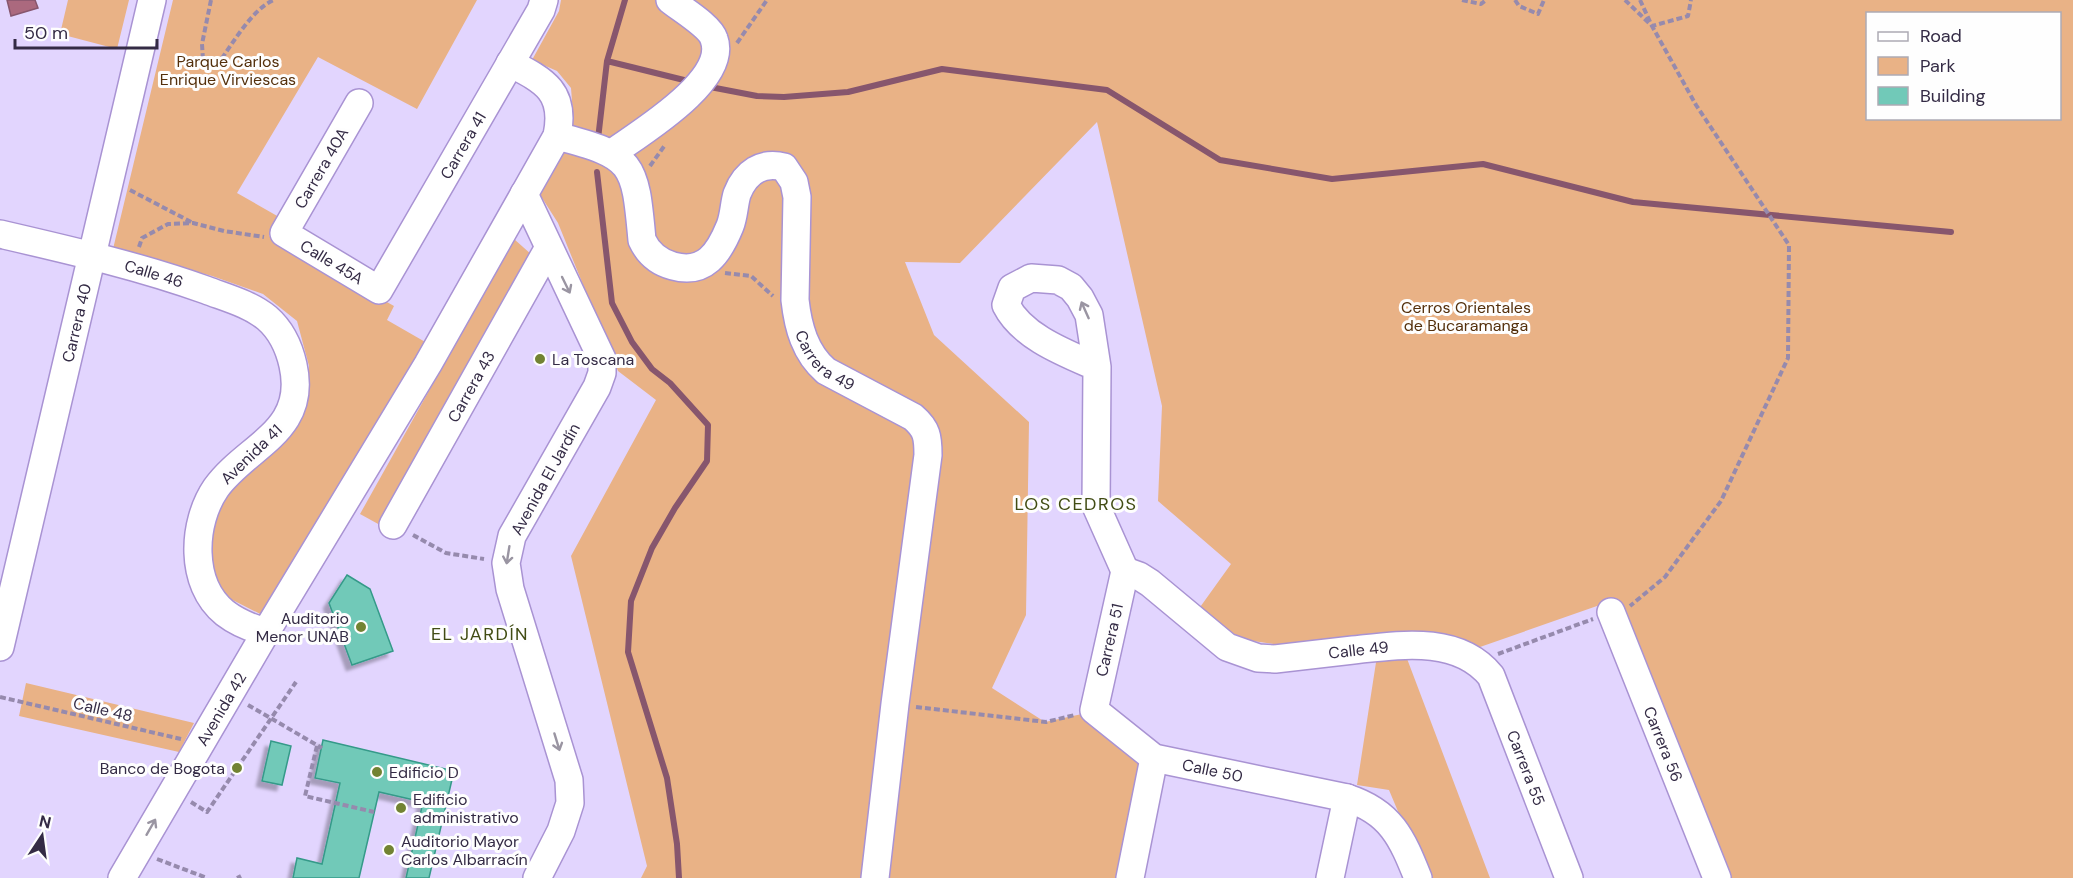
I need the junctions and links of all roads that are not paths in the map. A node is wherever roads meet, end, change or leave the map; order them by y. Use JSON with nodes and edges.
{"nodes":[{"id":1,"x":152,"y":0,"type":"edge"},
{"id":2,"x":544,"y":0,"type":"edge"},
{"id":3,"x":670,"y":0,"type":"edge"},
{"id":4,"x":510,"y":63,"type":"junction"},
{"id":5,"x":359,"y":103,"type":"dead end"},
{"id":6,"x":557,"y":136,"type":"junction"},
{"id":7,"x":612,"y":153,"type":"junction"},
{"id":8,"x":524,"y":194,"type":"junction"},
{"id":9,"x":284,"y":233,"type":"joint"},
{"id":10,"x":0,"y":234,"type":"edge"},
{"id":11,"x":548,"y":249,"type":"junction"},
{"id":12,"x":93,"y":256,"type":"junction"},
{"id":13,"x":379,"y":290,"type":"joint"},
{"id":14,"x":289,"y":347,"type":"joint"},
{"id":15,"x":1097,"y":367,"type":"dead end"},
{"id":16,"x":393,"y":525,"type":"road end"},
{"id":17,"x":1125,"y":571,"type":"junction"},
{"id":18,"x":1611,"y":612,"type":"road end"},
{"id":19,"x":266,"y":632,"type":"junction"},
{"id":20,"x":0,"y":647,"type":"edge"},
{"id":21,"x":1477,"y":662,"type":"joint"},
{"id":22,"x":1094,"y":710,"type":"joint"},
{"id":23,"x":1154,"y":758,"type":"junction"},
{"id":24,"x":1347,"y":798,"type":"junction"},
{"id":25,"x":122,"y":878,"type":"edge"},
{"id":26,"x":537,"y":878,"type":"edge"},
{"id":27,"x":875,"y":878,"type":"edge"},
{"id":28,"x":1130,"y":878,"type":"edge"},
{"id":29,"x":1330,"y":878,"type":"edge"},
{"id":30,"x":1418,"y":878,"type":"edge"},
{"id":31,"x":1569,"y":878,"type":"edge"},
{"id":32,"x":1716,"y":878,"type":"edge"}],
"edges":[{"from":1,"to":12,"type":"street","name":"Carrera 40"},
{"from":2,"to":4,"type":"street","name":"Carrera 41"},
{"from":3,"to":7,"type":"street"},
{"from":4,"to":6,"type":"street"},
{"from":4,"to":13,"type":"street","name":"Carrera 41"},
{"from":5,"to":9,"type":"street","name":"Carrera 40A"},
{"from":6,"to":7,"type":"street"},
{"from":6,"to":8,"type":"street"},
{"from":7,"to":27,"type":"street","name":"Carrera 49"},
{"from":8,"to":11,"type":"street","name":"Avenida El Jardín"},
{"from":8,"to":19,"type":"street"},
{"from":9,"to":13,"type":"street","name":"Calle 45A"},
{"from":10,"to":12,"type":"street","name":"Calle 46"},
{"from":11,"to":16,"type":"street","name":"Carrera 43"},
{"from":11,"to":26,"type":"street","name":"Avenida El Jardín","one_way":true},
{"from":12,"to":14,"type":"street","name":"Calle 46"},
{"from":12,"to":20,"type":"street","name":"Carrera 40"},
{"from":14,"to":19,"type":"street","name":"Avenida 41"},
{"from":15,"to":17,"type":"street"},
{"from":17,"to":21,"type":"street","name":"Calle 49"},
{"from":17,"to":22,"type":"street","name":"Carrera 51"},
{"from":18,"to":32,"type":"street","name":"Carrera 56"},
{"from":25,"to":19,"type":"street","name":"Avenida 42","one_way":true},
{"from":21,"to":31,"type":"street","name":"Carrera 55"},
{"from":22,"to":23,"type":"street","name":"Calle 50"},
{"from":23,"to":24,"type":"street","name":"Calle 50"},
{"from":23,"to":28,"type":"street"},
{"from":24,"to":29,"type":"street"},
{"from":24,"to":30,"type":"street","name":"Calle 50"}]}
